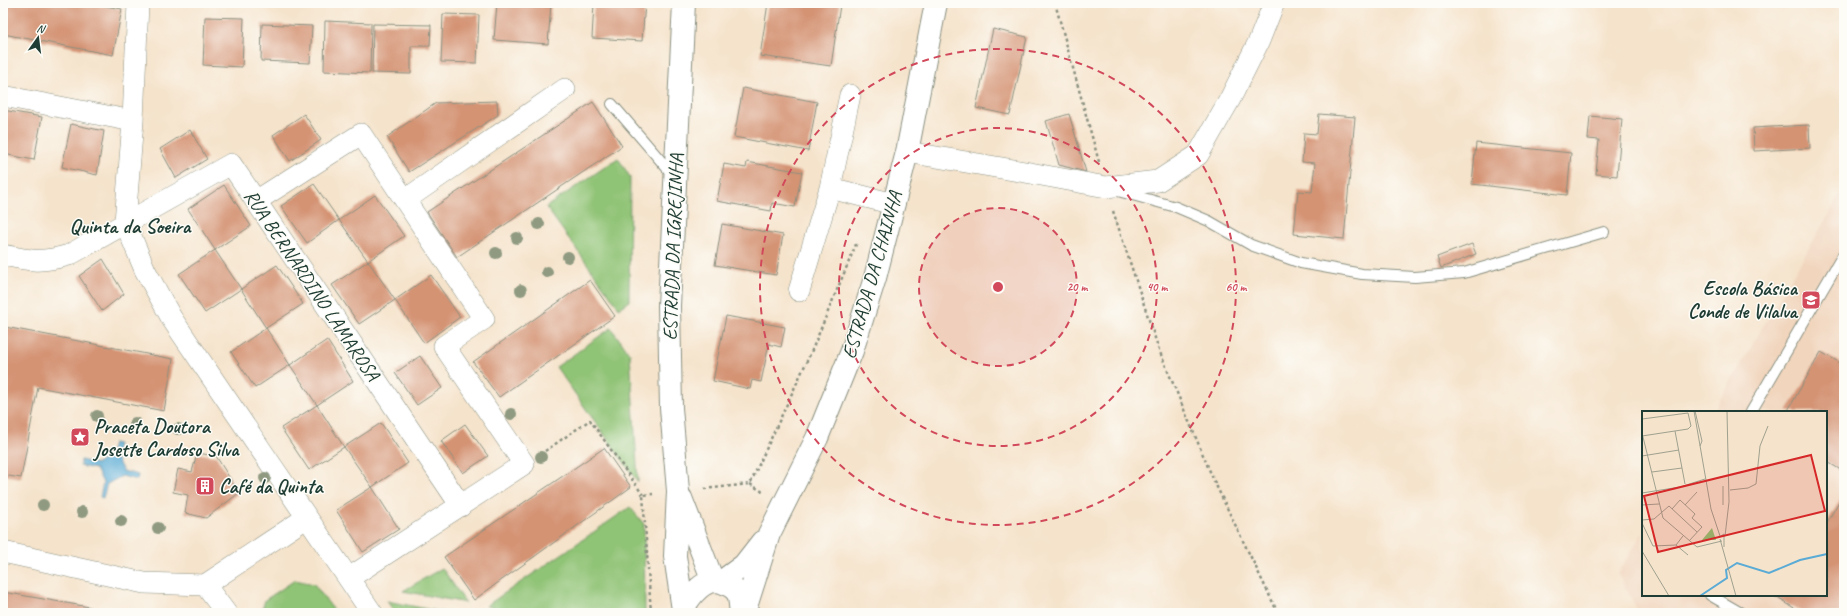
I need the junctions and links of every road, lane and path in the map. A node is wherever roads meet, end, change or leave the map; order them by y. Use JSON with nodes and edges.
{"nodes":[{"id":1,"x":138,"y":3,"type":"edge"},
{"id":2,"x":684,"y":3,"type":"edge"},
{"id":3,"x":936,"y":3,"type":"edge"},
{"id":4,"x":1055,"y":3,"type":"edge"},
{"id":5,"x":1274,"y":3,"type":"edge"},
{"id":6,"x":565,"y":90,"type":"dead end"},
{"id":7,"x":850,"y":95,"type":"dead end"},
{"id":8,"x":3,"y":96,"type":"edge"},
{"id":9,"x":612,"y":104,"type":"dead end"},
{"id":10,"x":133,"y":121,"type":"junction"},
{"id":11,"x":907,"y":152,"type":"junction"},
{"id":12,"x":676,"y":178,"type":"junction"},
{"id":13,"x":830,"y":188,"type":"junction"},
{"id":14,"x":1106,"y":188,"type":"junction"},
{"id":15,"x":405,"y":200,"type":"junction"},
{"id":16,"x":256,"y":201,"type":"junction"},
{"id":17,"x":894,"y":204,"type":"junction"},
{"id":18,"x":125,"y":222,"type":"junction"},
{"id":19,"x":1604,"y":232,"type":"dead end"},
{"id":20,"x":858,"y":239,"type":"dead end"},
{"id":21,"x":1844,"y":254,"type":"edge"},
{"id":22,"x":3,"y":255,"type":"edge"},
{"id":23,"x":799,"y":291,"type":"dead end"},
{"id":24,"x":1752,"y":411,"type":"edge"},
{"id":25,"x":524,"y":464,"type":"junction"},
{"id":26,"x":678,"y":491,"type":"junction"},
{"id":27,"x":643,"y":495,"type":"junction"},
{"id":28,"x":461,"y":506,"type":"junction"},
{"id":29,"x":306,"y":518,"type":"junction"},
{"id":30,"x":769,"y":534,"type":"junction"},
{"id":31,"x":3,"y":552,"type":"edge"},
{"id":32,"x":349,"y":578,"type":"junction"},
{"id":33,"x":717,"y":582,"type":"junction"},
{"id":34,"x":205,"y":585,"type":"junction"},
{"id":35,"x":1712,"y":596,"type":"edge"},
{"id":36,"x":682,"y":611,"type":"edge"},
{"id":37,"x":226,"y":613,"type":"edge"},
{"id":38,"x":372,"y":613,"type":"edge"},
{"id":39,"x":651,"y":613,"type":"edge"},
{"id":40,"x":742,"y":613,"type":"edge"},
{"id":41,"x":1278,"y":613,"type":"edge"},
{"id":42,"x":1741,"y":613,"type":"edge"}],
"edges":[{"from":1,"to":10,"type":"street"},
{"from":2,"to":12,"type":"street","name":"ESTRADA DA IGREJINHA"},
{"from":3,"to":11,"type":"street","name":"ESTRADA DA CHAINHA"},
{"from":4,"to":14,"type":"path"},
{"from":5,"to":14,"type":"street"},
{"from":6,"to":15,"type":"street"},
{"from":7,"to":13,"type":"street"},
{"from":8,"to":10,"type":"street"},
{"from":9,"to":12,"type":"lane"},
{"from":10,"to":18,"type":"street"},
{"from":11,"to":14,"type":"street"},
{"from":11,"to":17,"type":"street","name":"ESTRADA DA CHAINHA"},
{"from":12,"to":26,"type":"street","name":"ESTRADA DA IGREJINHA"},
{"from":13,"to":17,"type":"street"},
{"from":13,"to":23,"type":"street"},
{"from":14,"to":19,"type":"lane"},
{"from":14,"to":41,"type":"path"},
{"from":15,"to":16,"type":"street"},
{"from":15,"to":25,"type":"street"},
{"from":16,"to":18,"type":"street","name":"RUA BERNARDINO LAMAROSA"},
{"from":16,"to":28,"type":"street","name":"RUA BERNARDINO LAMAROSA"},
{"from":17,"to":30,"type":"street","name":"ESTRADA DA CHAINHA"},
{"from":18,"to":22,"type":"street"},
{"from":18,"to":29,"type":"street"},
{"from":20,"to":26,"type":"path"},
{"from":21,"to":24,"type":"lane"},
{"from":25,"to":27,"type":"path"},
{"from":25,"to":28,"type":"street"},
{"from":26,"to":27,"type":"path"},
{"from":26,"to":33,"type":"street"},
{"from":26,"to":36,"type":"street"},
{"from":27,"to":39,"type":"path"},
{"from":28,"to":32,"type":"street"},
{"from":29,"to":32,"type":"street"},
{"from":29,"to":34,"type":"street"},
{"from":30,"to":33,"type":"street"},
{"from":30,"to":40,"type":"street"},
{"from":31,"to":34,"type":"street"},
{"from":32,"to":38,"type":"street"},
{"from":33,"to":36,"type":"street"},
{"from":33,"to":40,"type":"street"},
{"from":34,"to":37,"type":"street"},
{"from":35,"to":42,"type":"lane"}]}
